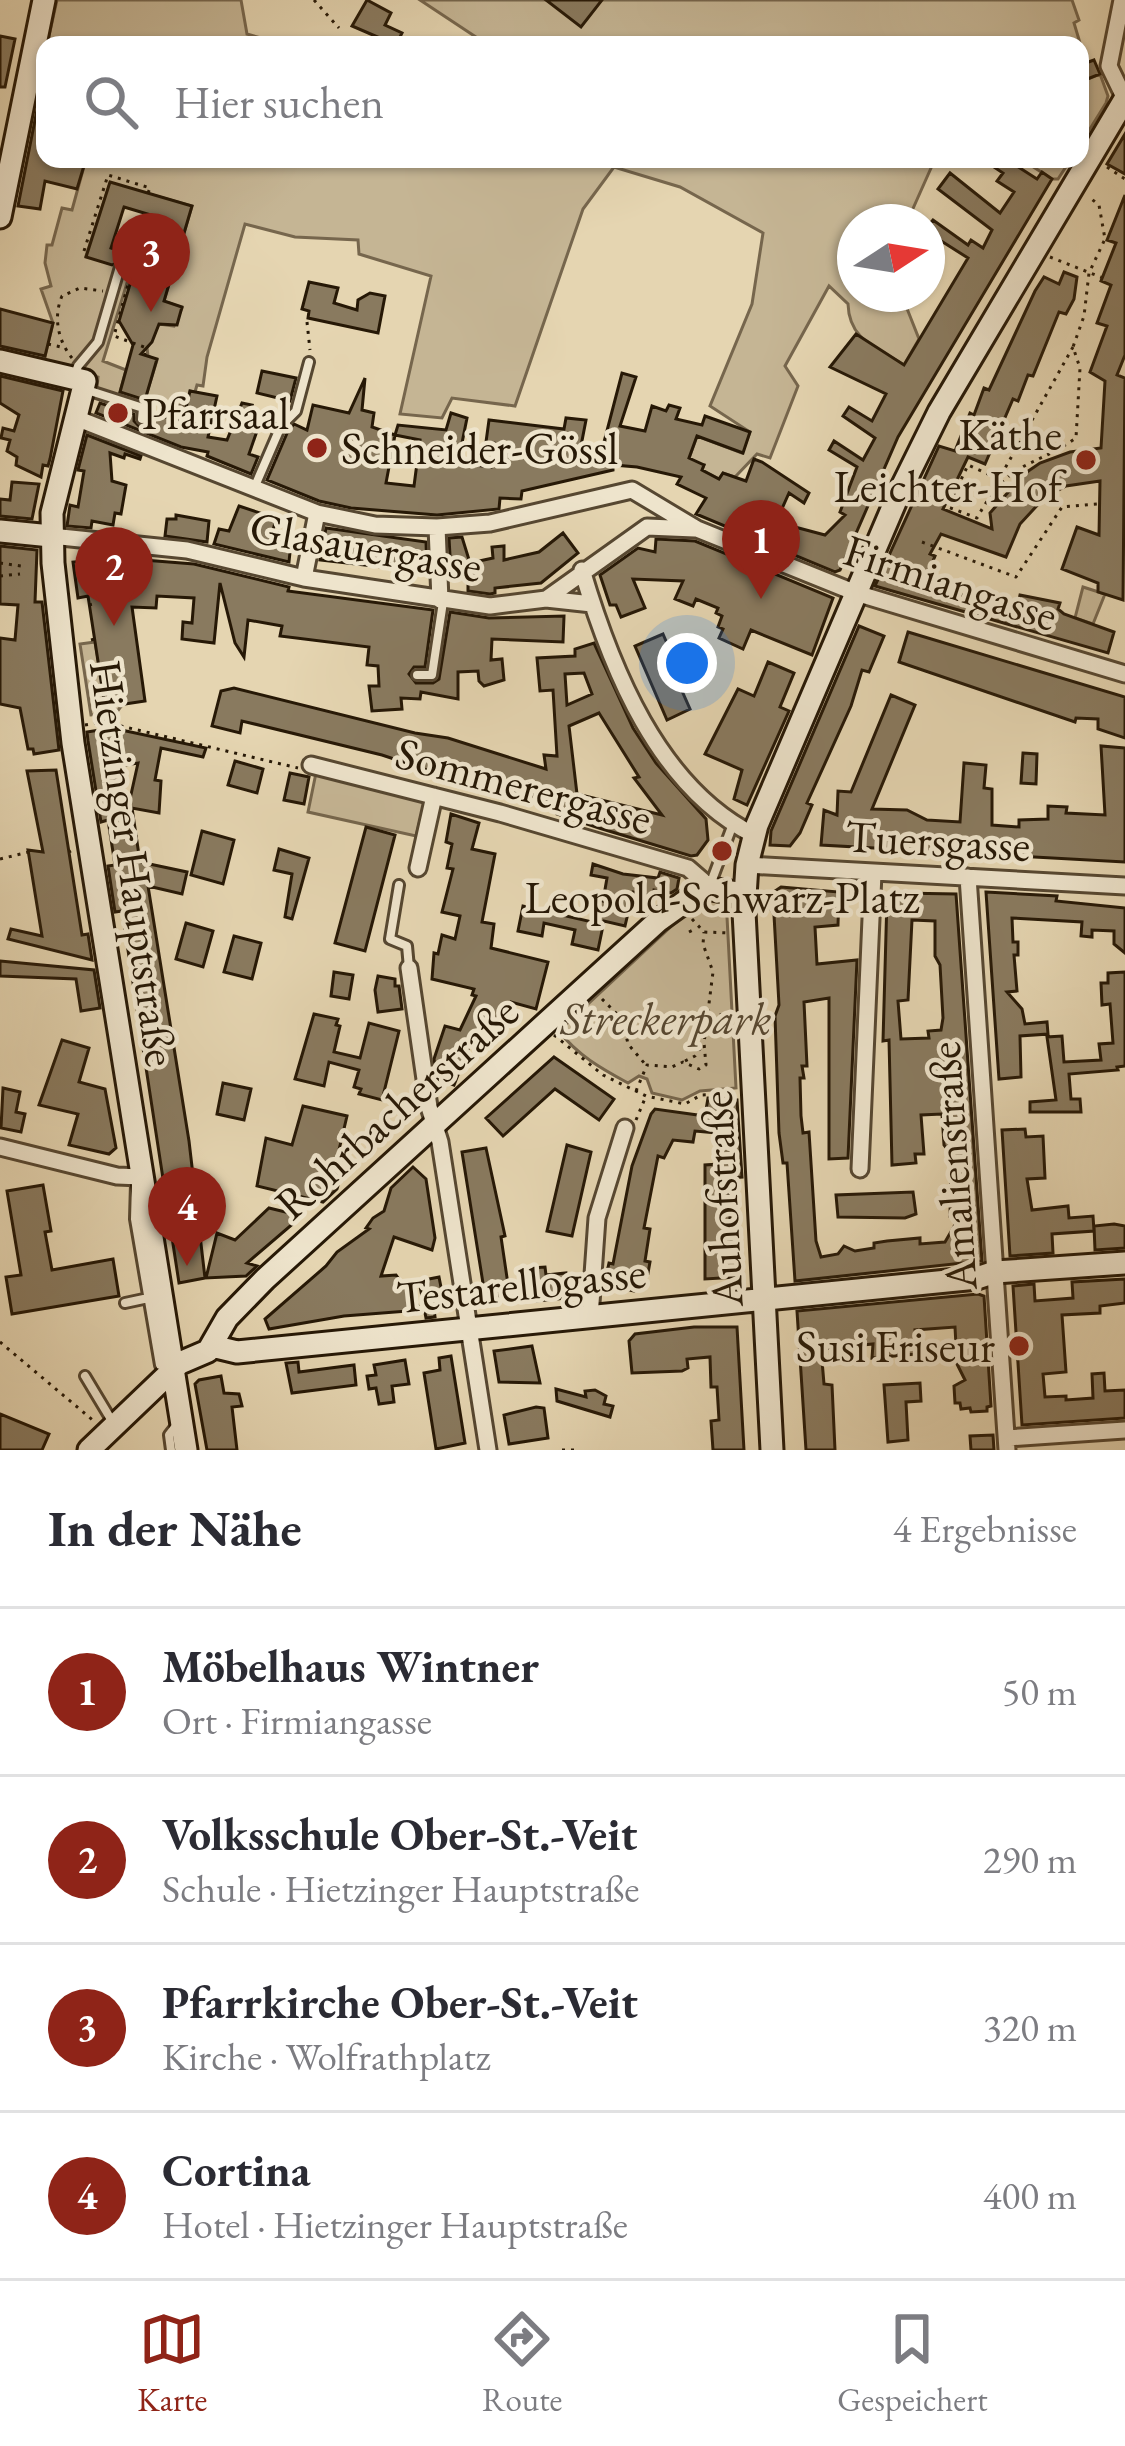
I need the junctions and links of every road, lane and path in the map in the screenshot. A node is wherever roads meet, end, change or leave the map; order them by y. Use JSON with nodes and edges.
{"nodes":[{"id":1,"x":44,"y":0,"type":"edge"},
{"id":2,"x":314,"y":0,"type":"edge"},
{"id":3,"x":1122,"y":0,"type":"edge"},
{"id":4,"x":339,"y":28,"type":"dead end"},
{"id":5,"x":37,"y":36,"type":"edge"},
{"id":6,"x":36,"y":39,"type":"edge"},
{"id":7,"x":1125,"y":99,"type":"edge"},
{"id":8,"x":1090,"y":157,"type":"joint"},
{"id":9,"x":1084,"y":168,"type":"edge"},
{"id":10,"x":1125,"y":178,"type":"edge"},
{"id":11,"x":1074,"y":185,"type":"junction"},
{"id":12,"x":148,"y":193,"type":"dead end"},
{"id":13,"x":1,"y":211,"type":"edge"},
{"id":14,"x":142,"y":213,"type":"dead end"},
{"id":15,"x":84,"y":251,"type":"dead end"},
{"id":16,"x":127,"y":253,"type":"dead end"},
{"id":17,"x":1048,"y":256,"type":"dead end"},
{"id":18,"x":120,"y":267,"type":"dead end"},
{"id":19,"x":1089,"y":273,"type":"junction"},
{"id":20,"x":1102,"y":278,"type":"dead end"},
{"id":21,"x":144,"y":280,"type":"dead end"},
{"id":22,"x":110,"y":295,"type":"junction"},
{"id":23,"x":308,"y":322,"type":"dead end"},
{"id":24,"x":48,"y":344,"type":"dead end"},
{"id":25,"x":1073,"y":346,"type":"junction"},
{"id":26,"x":63,"y":347,"type":"junction"},
{"id":27,"x":145,"y":352,"type":"dead end"},
{"id":28,"x":0,"y":361,"type":"edge"},
{"id":29,"x":309,"y":362,"type":"joint"},
{"id":30,"x":80,"y":379,"type":"junction"},
{"id":31,"x":143,"y":408,"type":"junction"},
{"id":32,"x":172,"y":408,"type":"junction"},
{"id":33,"x":185,"y":411,"type":"dead end"},
{"id":34,"x":76,"y":418,"type":"junction"},
{"id":35,"x":172,"y":418,"type":"dead end"},
{"id":36,"x":142,"y":419,"type":"dead end"},
{"id":37,"x":254,"y":488,"type":"junction"},
{"id":38,"x":653,"y":500,"type":"junction"},
{"id":39,"x":1098,"y":504,"type":"dead end"},
{"id":40,"x":317,"y":513,"type":"junction"},
{"id":41,"x":437,"y":527,"type":"junction"},
{"id":42,"x":647,"y":527,"type":"junction"},
{"id":43,"x":697,"y":529,"type":"junction"},
{"id":44,"x":0,"y":531,"type":"edge"},
{"id":45,"x":51,"y":536,"type":"junction"},
{"id":46,"x":922,"y":542,"type":"dead end"},
{"id":47,"x":0,"y":563,"type":"edge"},
{"id":48,"x":21,"y":566,"type":"dead end"},
{"id":49,"x":582,"y":570,"type":"junction"},
{"id":50,"x":20,"y":574,"type":"dead end"},
{"id":51,"x":0,"y":576,"type":"edge"},
{"id":52,"x":304,"y":578,"type":"junction"},
{"id":53,"x":856,"y":593,"type":"junction"},
{"id":54,"x":546,"y":599,"type":"junction"},
{"id":55,"x":442,"y":600,"type":"junction"},
{"id":56,"x":592,"y":604,"type":"junction"},
{"id":57,"x":1125,"y":674,"type":"edge"},
{"id":58,"x":417,"y":675,"type":"dead end"},
{"id":59,"x":72,"y":724,"type":"junction"},
{"id":60,"x":312,"y":765,"type":"joint"},
{"id":61,"x":434,"y":796,"type":"junction"},
{"id":62,"x":733,"y":824,"type":"junction"},
{"id":63,"x":754,"y":835,"type":"junction"},
{"id":64,"x":29,"y":852,"type":"dead end"},
{"id":65,"x":0,"y":859,"type":"edge"},
{"id":66,"x":746,"y":865,"type":"junction"},
{"id":67,"x":418,"y":868,"type":"dead end"},
{"id":68,"x":873,"y":872,"type":"junction"},
{"id":69,"x":968,"y":878,"type":"junction"},
{"id":70,"x":399,"y":885,"type":"dead end"},
{"id":71,"x":1125,"y":886,"type":"edge"},
{"id":72,"x":710,"y":887,"type":"junction"},
{"id":73,"x":744,"y":893,"type":"junction"},
{"id":74,"x":687,"y":912,"type":"dead end"},
{"id":75,"x":699,"y":927,"type":"junction"},
{"id":76,"x":689,"y":932,"type":"dead end"},
{"id":77,"x":704,"y":932,"type":"junction"},
{"id":78,"x":732,"y":933,"type":"dead end"},
{"id":79,"x":410,"y":968,"type":"joint"},
{"id":80,"x":597,"y":993,"type":"dead end"},
{"id":81,"x":706,"y":1014,"type":"junction"},
{"id":82,"x":736,"y":1014,"type":"dead end"},
{"id":83,"x":622,"y":1019,"type":"junction"},
{"id":84,"x":553,"y":1034,"type":"dead end"},
{"id":85,"x":704,"y":1042,"type":"junction"},
{"id":86,"x":683,"y":1062,"type":"junction"},
{"id":87,"x":647,"y":1065,"type":"junction"},
{"id":88,"x":636,"y":1091,"type":"junction"},
{"id":89,"x":755,"y":1094,"type":"junction"},
{"id":90,"x":646,"y":1096,"type":"junction"},
{"id":91,"x":433,"y":1125,"type":"junction"},
{"id":92,"x":630,"y":1125,"type":"joint"},
{"id":93,"x":0,"y":1147,"type":"edge"},
{"id":94,"x":860,"y":1169,"type":"dead end"},
{"id":95,"x":140,"y":1178,"type":"junction"},
{"id":96,"x":1125,"y":1263,"type":"edge"},
{"id":97,"x":995,"y":1272,"type":"junction"},
{"id":98,"x":155,"y":1297,"type":"junction"},
{"id":99,"x":766,"y":1299,"type":"junction"},
{"id":100,"x":125,"y":1303,"type":"dead end"},
{"id":101,"x":590,"y":1317,"type":"junction"},
{"id":102,"x":469,"y":1330,"type":"junction"},
{"id":103,"x":0,"y":1342,"type":"edge"},
{"id":104,"x":212,"y":1346,"type":"junction"},
{"id":105,"x":174,"y":1369,"type":"junction"},
{"id":106,"x":85,"y":1376,"type":"dead end"},
{"id":107,"x":111,"y":1429,"type":"junction"},
{"id":108,"x":1125,"y":1430,"type":"edge"},
{"id":109,"x":183,"y":1443,"type":"edge"},
{"id":110,"x":1007,"y":1444,"type":"edge"},
{"id":111,"x":89,"y":1450,"type":"edge"},
{"id":112,"x":488,"y":1450,"type":"edge"},
{"id":113,"x":562,"y":1450,"type":"edge"},
{"id":114,"x":580,"y":1450,"type":"edge"},
{"id":115,"x":772,"y":1450,"type":"edge"}],
"edges":[{"from":1,"to":5,"type":"street"},
{"from":2,"to":4,"type":"path"},
{"from":3,"to":7,"type":"street"},
{"from":6,"to":13,"type":"street"},
{"from":7,"to":8,"type":"street","name":"Auhofstraße"},
{"from":8,"to":10,"type":"path"},
{"from":9,"to":11,"type":"street","name":"Auhofstraße"},
{"from":11,"to":19,"type":"path"},
{"from":11,"to":53,"type":"street","name":"Auhofstraße"},
{"from":12,"to":15,"type":"path"},
{"from":14,"to":16,"type":"path"},
{"from":17,"to":19,"type":"path"},
{"from":18,"to":22,"type":"lane"},
{"from":19,"to":20,"type":"path"},
{"from":19,"to":25,"type":"path"},
{"from":21,"to":27,"type":"path"},
{"from":22,"to":26,"type":"path"},
{"from":22,"to":30,"type":"lane"},
{"from":23,"to":29,"type":"path"},
{"from":24,"to":26,"type":"path"},
{"from":25,"to":25,"type":"path"},
{"from":26,"to":30,"type":"path"},
{"from":28,"to":30,"type":"street"},
{"from":29,"to":37,"type":"lane"},
{"from":30,"to":31,"type":"lane"},
{"from":30,"to":34,"type":"street","name":"Hietzinger Hauptstraße"},
{"from":31,"to":32,"type":"path"},
{"from":31,"to":36,"type":"lane"},
{"from":32,"to":33,"type":"path"},
{"from":32,"to":35,"type":"path"},
{"from":34,"to":37,"type":"street"},
{"from":34,"to":45,"type":"street","name":"Hietzinger Hauptstraße"},
{"from":37,"to":40,"type":"street"},
{"from":38,"to":41,"type":"street"},
{"from":38,"to":42,"type":"street"},
{"from":38,"to":43,"type":"street","name":"Firmiangasse"},
{"from":39,"to":46,"type":"path"},
{"from":40,"to":41,"type":"street"},
{"from":40,"to":52,"type":"street"},
{"from":41,"to":55,"type":"street"},
{"from":42,"to":43,"type":"street"},
{"from":42,"to":49,"type":"street"},
{"from":43,"to":53,"type":"street","name":"Firmiangasse"},
{"from":44,"to":45,"type":"street"},
{"from":45,"to":52,"type":"street","name":"Glasauergasse"},
{"from":45,"to":59,"type":"street","name":"Hietzinger Hauptstraße"},
{"from":47,"to":48,"type":"path"},
{"from":49,"to":54,"type":"street"},
{"from":49,"to":56,"type":"street"},
{"from":50,"to":51,"type":"path"},
{"from":52,"to":55,"type":"street","name":"Glasauergasse"},
{"from":53,"to":57,"type":"street","name":"Firmiangasse"},
{"from":53,"to":63,"type":"street","name":"Auhofstraße"},
{"from":54,"to":55,"type":"street","name":"Glasauergasse"},
{"from":54,"to":56,"type":"street","name":"Glasauergasse"},
{"from":55,"to":58,"type":"lane"},
{"from":56,"to":62,"type":"street"},
{"from":59,"to":60,"type":"path"},
{"from":59,"to":95,"type":"street","name":"Hietzinger Hauptstraße"},
{"from":60,"to":61,"type":"street","name":"Sommerergasse"},
{"from":61,"to":67,"type":"street"},
{"from":61,"to":72,"type":"street","name":"Sommerergasse"},
{"from":62,"to":63,"type":"street"},
{"from":62,"to":72,"type":"lane"},
{"from":63,"to":66,"type":"street","name":"Auhofstraße"},
{"from":64,"to":65,"type":"path"},
{"from":66,"to":68,"type":"street","name":"Tuersgasse"},
{"from":66,"to":73,"type":"street","name":"Auhofstraße"},
{"from":68,"to":69,"type":"street","name":"Tuersgasse"},
{"from":68,"to":94,"type":"street"},
{"from":69,"to":71,"type":"street","name":"Tuersgasse"},
{"from":69,"to":97,"type":"street","name":"Amalienstraße"},
{"from":70,"to":79,"type":"lane"},
{"from":72,"to":73,"type":"street"},
{"from":72,"to":91,"type":"street","name":"Rohrbacherstraße"},
{"from":73,"to":89,"type":"street","name":"Auhofstraße"},
{"from":74,"to":75,"type":"path"},
{"from":75,"to":76,"type":"path"},
{"from":75,"to":77,"type":"path"},
{"from":77,"to":78,"type":"path"},
{"from":77,"to":81,"type":"path"},
{"from":79,"to":91,"type":"street"},
{"from":80,"to":83,"type":"path"},
{"from":81,"to":82,"type":"path"},
{"from":81,"to":83,"type":"path"},
{"from":81,"to":85,"type":"path"},
{"from":83,"to":87,"type":"path"},
{"from":84,"to":88,"type":"path"},
{"from":85,"to":86,"type":"path"},
{"from":85,"to":86,"type":"path"},
{"from":86,"to":87,"type":"path"},
{"from":87,"to":88,"type":"path"},
{"from":88,"to":90,"type":"path"},
{"from":89,"to":90,"type":"path"},
{"from":89,"to":99,"type":"street","name":"Auhofstraße"},
{"from":90,"to":92,"type":"path"},
{"from":91,"to":102,"type":"street"},
{"from":91,"to":104,"type":"street","name":"Rohrbacherstraße"},
{"from":92,"to":101,"type":"street"},
{"from":93,"to":95,"type":"street"},
{"from":95,"to":98,"type":"street","name":"Hietzinger Hauptstraße"},
{"from":96,"to":97,"type":"street","name":"Testarellogasse"},
{"from":97,"to":99,"type":"street","name":"Testarellogasse"},
{"from":97,"to":110,"type":"street","name":"Amalienstraße"},
{"from":98,"to":100,"type":"lane"},
{"from":98,"to":105,"type":"street","name":"Hietzinger Hauptstraße"},
{"from":99,"to":101,"type":"street","name":"Testarellogasse"},
{"from":99,"to":115,"type":"street","name":"Auhofstraße"},
{"from":101,"to":102,"type":"street","name":"Testarellogasse"},
{"from":102,"to":104,"type":"street","name":"Testarellogasse"},
{"from":102,"to":112,"type":"street"},
{"from":103,"to":107,"type":"path"},
{"from":104,"to":105,"type":"street","name":"Rohrbacherstraße"},
{"from":105,"to":107,"type":"street","name":"Rohrbacherstraße"},
{"from":105,"to":109,"type":"street","name":"Hietzinger Hauptstraße"},
{"from":106,"to":107,"type":"lane"},
{"from":107,"to":111,"type":"street","name":"Rohrbacherstraße"},
{"from":108,"to":110,"type":"street"},
{"from":113,"to":114,"type":"path"}]}
